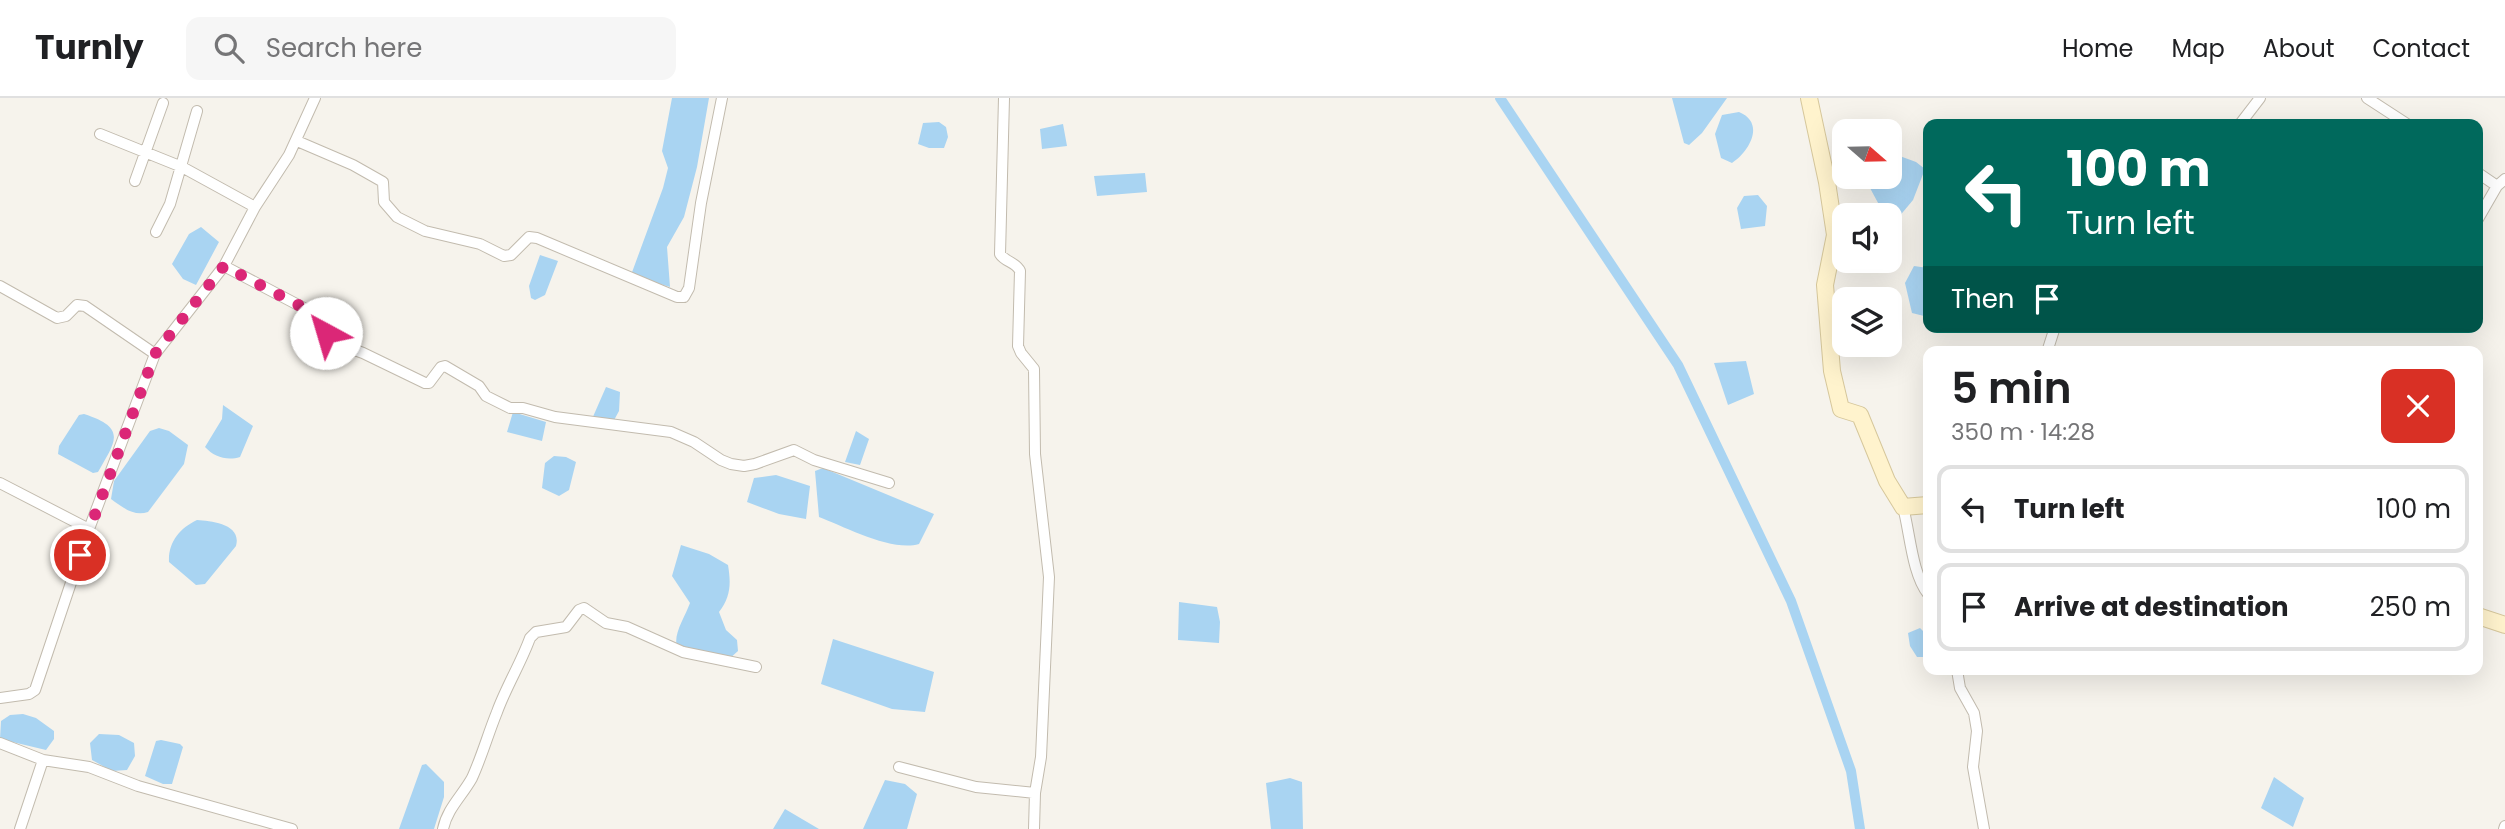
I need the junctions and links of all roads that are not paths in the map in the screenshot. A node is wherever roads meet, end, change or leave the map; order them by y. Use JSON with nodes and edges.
{"nodes":[{"id":1,"x":315,"y":98,"type":"edge"},
{"id":2,"x":722,"y":98,"type":"edge"},
{"id":3,"x":1004,"y":98,"type":"edge"},
{"id":4,"x":1808,"y":98,"type":"edge"},
{"id":5,"x":2260,"y":98,"type":"edge"},
{"id":6,"x":2367,"y":98,"type":"edge"},
{"id":7,"x":163,"y":103,"type":"dead end"},
{"id":8,"x":197,"y":111,"type":"dead end"},
{"id":9,"x":2244,"y":119,"type":"edge"},
{"id":10,"x":2399,"y":119,"type":"edge"},
{"id":11,"x":100,"y":134,"type":"dead end"},
{"id":12,"x":297,"y":141,"type":"junction"},
{"id":13,"x":146,"y":152,"type":"junction"},
{"id":14,"x":181,"y":167,"type":"junction"},
{"id":15,"x":2483,"y":175,"type":"edge"},
{"id":16,"x":135,"y":181,"type":"dead end"},
{"id":17,"x":2501,"y":182,"type":"edge"},
{"id":18,"x":255,"y":207,"type":"junction"},
{"id":19,"x":2483,"y":211,"type":"edge"},
{"id":20,"x":156,"y":232,"type":"dead end"},
{"id":21,"x":224,"y":266,"type":"junction"},
{"id":22,"x":0,"y":286,"type":"edge"},
{"id":23,"x":155,"y":354,"type":"junction"},
{"id":24,"x":889,"y":482,"type":"dead end"},
{"id":25,"x":0,"y":483,"type":"edge"},
{"id":26,"x":1923,"y":505,"type":"edge"},
{"id":27,"x":1903,"y":507,"type":"junction"},
{"id":28,"x":89,"y":529,"type":"junction"},
{"id":29,"x":1923,"y":584,"type":"edge"},
{"id":30,"x":2483,"y":618,"type":"edge"},
{"id":31,"x":2505,"y":625,"type":"edge"},
{"id":32,"x":756,"y":667,"type":"dead end"},
{"id":33,"x":1958,"y":675,"type":"edge"},
{"id":34,"x":0,"y":698,"type":"edge"},
{"id":35,"x":0,"y":743,"type":"edge"},
{"id":36,"x":43,"y":760,"type":"junction"},
{"id":37,"x":899,"y":766,"type":"dead end"},
{"id":38,"x":1035,"y":793,"type":"junction"},
{"id":39,"x":20,"y":829,"type":"edge"},
{"id":40,"x":292,"y":829,"type":"edge"},
{"id":41,"x":443,"y":829,"type":"edge"},
{"id":42,"x":1034,"y":829,"type":"edge"},
{"id":43,"x":1984,"y":829,"type":"edge"}],
"edges":[{"from":1,"to":12,"type":"street"},
{"from":2,"to":12,"type":"street"},
{"from":3,"to":38,"type":"street"},
{"from":4,"to":27,"type":"street"},
{"from":5,"to":9,"type":"street"},
{"from":6,"to":10,"type":"street"},
{"from":7,"to":13,"type":"street"},
{"from":8,"to":14,"type":"street"},
{"from":11,"to":13,"type":"street"},
{"from":12,"to":18,"type":"street"},
{"from":13,"to":14,"type":"street"},
{"from":13,"to":16,"type":"street"},
{"from":14,"to":18,"type":"street"},
{"from":14,"to":20,"type":"street"},
{"from":15,"to":17,"type":"street"},
{"from":17,"to":19,"type":"street"},
{"from":18,"to":21,"type":"street"},
{"from":21,"to":23,"type":"street"},
{"from":21,"to":24,"type":"street"},
{"from":22,"to":23,"type":"street"},
{"from":23,"to":28,"type":"street"},
{"from":25,"to":28,"type":"street"},
{"from":26,"to":27,"type":"street"},
{"from":27,"to":29,"type":"street"},
{"from":28,"to":34,"type":"street"},
{"from":30,"to":31,"type":"street"},
{"from":32,"to":41,"type":"street"},
{"from":33,"to":43,"type":"street"},
{"from":35,"to":36,"type":"street"},
{"from":36,"to":39,"type":"street"},
{"from":36,"to":40,"type":"street"},
{"from":37,"to":38,"type":"street"},
{"from":38,"to":42,"type":"street"}]}
